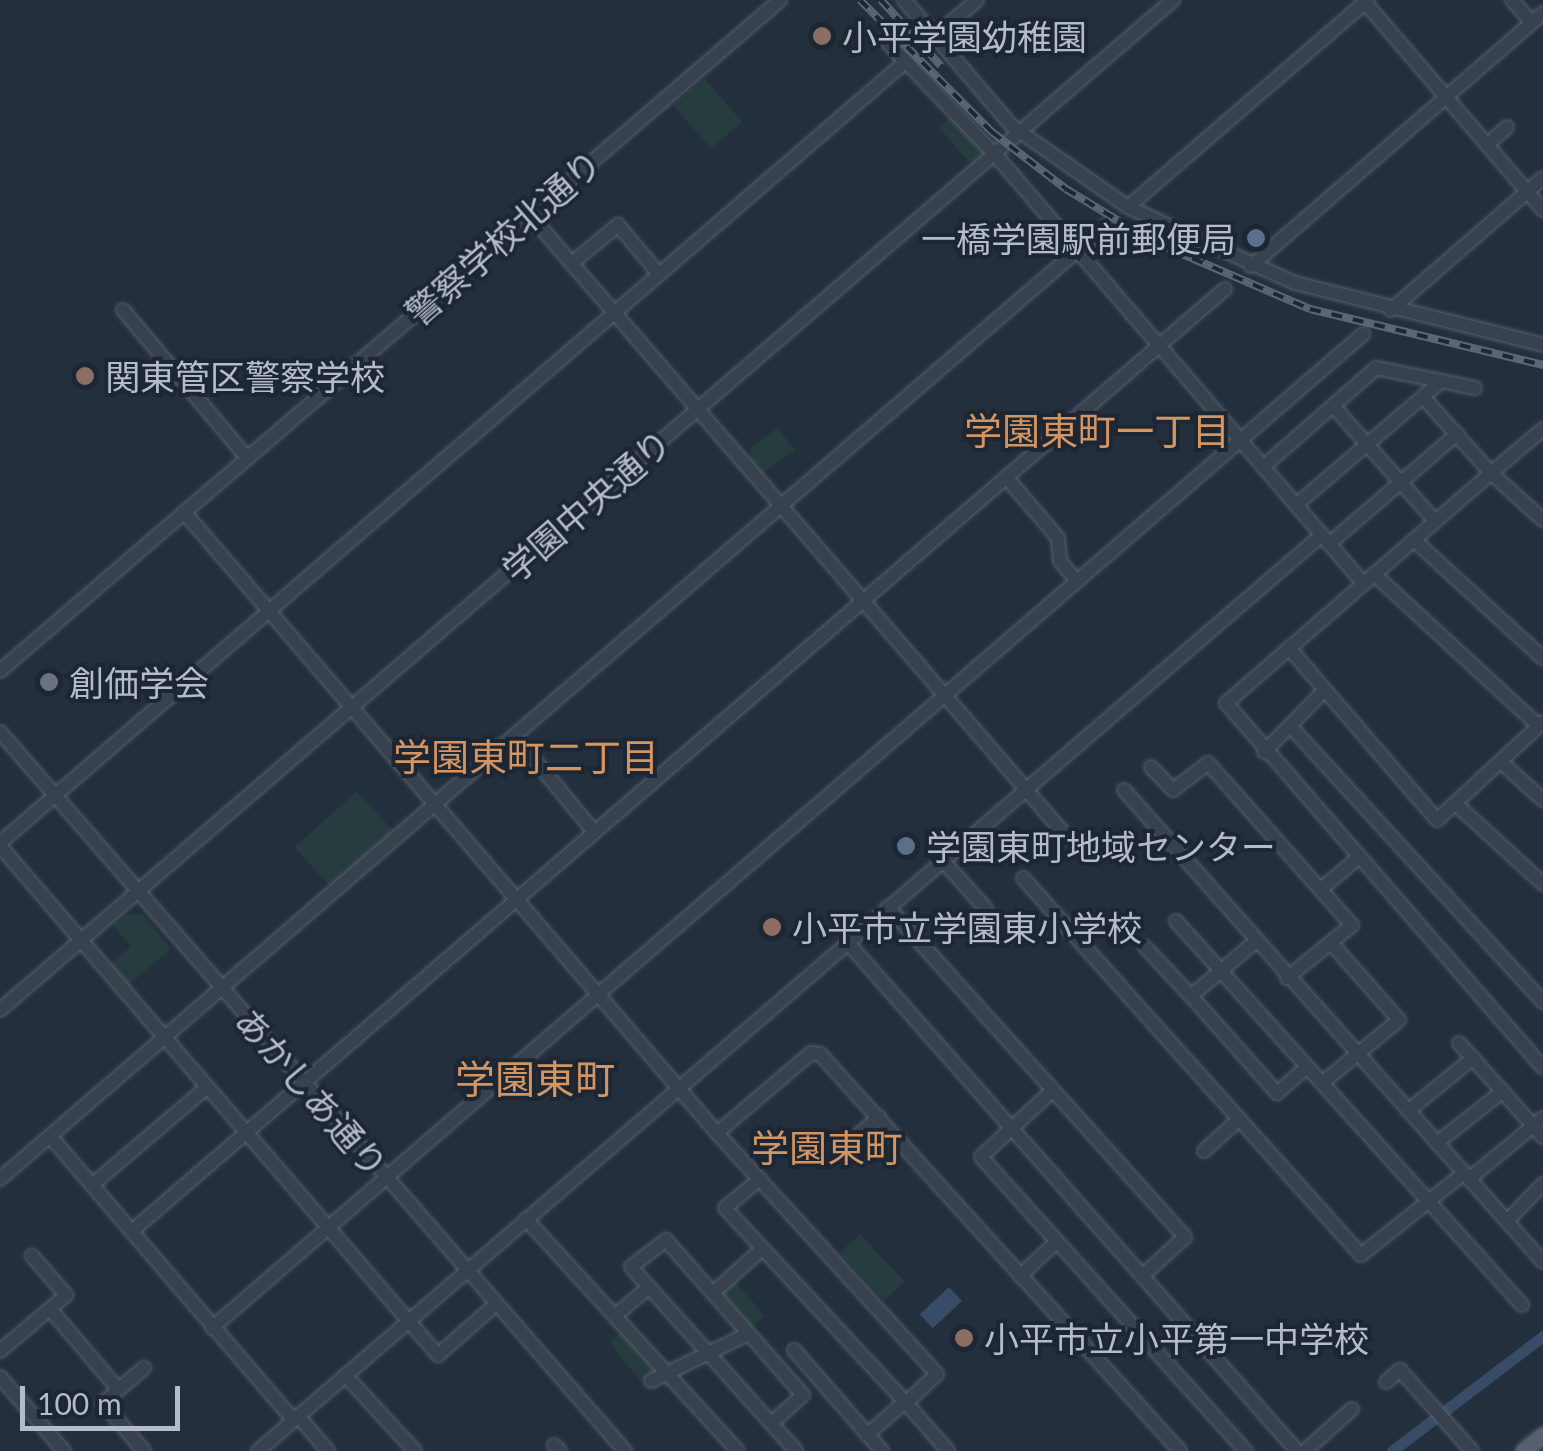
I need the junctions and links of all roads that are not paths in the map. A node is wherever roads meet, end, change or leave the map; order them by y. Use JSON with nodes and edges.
{"nodes":[{"id":1,"x":780,"y":0,"type":"edge"},
{"id":2,"x":904,"y":0,"type":"edge"},
{"id":3,"x":977,"y":0,"type":"edge"},
{"id":4,"x":1173,"y":0,"type":"edge"},
{"id":5,"x":1512,"y":0,"type":"edge"},
{"id":6,"x":1365,"y":1,"type":"edge"},
{"id":7,"x":1537,"y":18,"type":"edge"},
{"id":8,"x":934,"y":37,"type":"junction"},
{"id":9,"x":886,"y":41,"type":"dead end"},
{"id":10,"x":905,"y":62,"type":"junction"},
{"id":11,"x":1447,"y":97,"type":"junction"},
{"id":12,"x":1507,"y":127,"type":"dead end"},
{"id":13,"x":1020,"y":132,"type":"junction"},
{"id":14,"x":1487,"y":144,"type":"junction"},
{"id":15,"x":994,"y":155,"type":"junction"},
{"id":16,"x":1543,"y":178,"type":"edge"},
{"id":17,"x":1527,"y":192,"type":"junction"},
{"id":18,"x":1128,"y":207,"type":"junction"},
{"id":19,"x":1543,"y":210,"type":"edge"},
{"id":20,"x":530,"y":215,"type":"junction"},
{"id":21,"x":1108,"y":224,"type":"dead end"},
{"id":22,"x":1078,"y":250,"type":"junction"},
{"id":23,"x":572,"y":263,"type":"junction"},
{"id":24,"x":1251,"y":266,"type":"junction"},
{"id":25,"x":658,"y":274,"type":"junction"},
{"id":26,"x":1225,"y":289,"type":"dead end"},
{"id":27,"x":124,"y":310,"type":"dead end"},
{"id":28,"x":1392,"y":310,"type":"junction"},
{"id":29,"x":615,"y":312,"type":"junction"},
{"id":30,"x":1363,"y":334,"type":"dead end"},
{"id":31,"x":1542,"y":344,"type":"edge"},
{"id":32,"x":1158,"y":346,"type":"junction"},
{"id":33,"x":1442,"y":381,"type":"junction"},
{"id":34,"x":1475,"y":388,"type":"dead end"},
{"id":35,"x":1423,"y":397,"type":"junction"},
{"id":36,"x":1333,"y":406,"type":"junction"},
{"id":37,"x":698,"y":409,"type":"junction"},
{"id":38,"x":1543,"y":429,"type":"edge"},
{"id":39,"x":1457,"y":434,"type":"junction"},
{"id":40,"x":1240,"y":440,"type":"junction"},
{"id":41,"x":1367,"y":444,"type":"junction"},
{"id":42,"x":247,"y":458,"type":"junction"},
{"id":43,"x":1263,"y":467,"type":"junction"},
{"id":44,"x":1491,"y":473,"type":"junction"},
{"id":45,"x":1006,"y":477,"type":"junction"},
{"id":46,"x":1401,"y":482,"type":"junction"},
{"id":47,"x":1296,"y":505,"type":"junction"},
{"id":48,"x":782,"y":506,"type":"junction"},
{"id":49,"x":184,"y":512,"type":"junction"},
{"id":50,"x":1543,"y":520,"type":"edge"},
{"id":51,"x":1435,"y":521,"type":"junction"},
{"id":52,"x":1325,"y":539,"type":"junction"},
{"id":53,"x":1414,"y":540,"type":"junction"},
{"id":54,"x":1368,"y":579,"type":"junction"},
{"id":55,"x":1077,"y":581,"type":"junction"},
{"id":56,"x":862,"y":600,"type":"junction"},
{"id":57,"x":269,"y":610,"type":"junction"},
{"id":58,"x":1288,"y":648,"type":"junction"},
{"id":59,"x":1543,"y":658,"type":"edge"},
{"id":60,"x":0,"y":672,"type":"edge"},
{"id":61,"x":1324,"y":691,"type":"junction"},
{"id":62,"x":944,"y":695,"type":"junction"},
{"id":63,"x":352,"y":707,"type":"junction"},
{"id":64,"x":1292,"y":728,"type":"junction"},
{"id":65,"x":1540,"y":729,"type":"edge"},
{"id":66,"x":0,"y":732,"type":"edge"},
{"id":67,"x":515,"y":736,"type":"junction"},
{"id":68,"x":1264,"y":752,"type":"junction"},
{"id":69,"x":1501,"y":762,"type":"junction"},
{"id":70,"x":1151,"y":767,"type":"dead end"},
{"id":71,"x":1026,"y":790,"type":"junction"},
{"id":72,"x":1124,"y":790,"type":"dead end"},
{"id":73,"x":56,"y":796,"type":"junction"},
{"id":74,"x":1543,"y":800,"type":"edge"},
{"id":75,"x":436,"y":804,"type":"junction"},
{"id":76,"x":1458,"y":806,"type":"junction"},
{"id":77,"x":594,"y":832,"type":"junction"},
{"id":78,"x":1068,"y":838,"type":"dead end"},
{"id":79,"x":0,"y":844,"type":"edge"},
{"id":80,"x":1359,"y":857,"type":"junction"},
{"id":81,"x":942,"y":860,"type":"junction"},
{"id":82,"x":1023,"y":878,"type":"dead end"},
{"id":83,"x":1543,"y":884,"type":"edge"},
{"id":84,"x":1320,"y":889,"type":"junction"},
{"id":85,"x":139,"y":891,"type":"junction"},
{"id":86,"x":517,"y":898,"type":"junction"},
{"id":87,"x":888,"y":908,"type":"junction"},
{"id":88,"x":986,"y":910,"type":"dead end"},
{"id":89,"x":1176,"y":921,"type":"dead end"},
{"id":90,"x":82,"y":940,"type":"junction"},
{"id":91,"x":1256,"y":941,"type":"junction"},
{"id":92,"x":847,"y":942,"type":"junction"},
{"id":93,"x":1331,"y":943,"type":"junction"},
{"id":94,"x":1145,"y":947,"type":"dead end"},
{"id":95,"x":1221,"y":969,"type":"junction"},
{"id":96,"x":1288,"y":978,"type":"junction"},
{"id":97,"x":222,"y":988,"type":"junction"},
{"id":98,"x":598,"y":993,"type":"junction"},
{"id":99,"x":1191,"y":996,"type":"junction"},
{"id":100,"x":1543,"y":1002,"type":"edge"},
{"id":101,"x":0,"y":1010,"type":"edge"},
{"id":102,"x":164,"y":1038,"type":"junction"},
{"id":103,"x":1459,"y":1043,"type":"dead end"},
{"id":104,"x":1356,"y":1056,"type":"junction"},
{"id":105,"x":1473,"y":1058,"type":"junction"},
{"id":106,"x":1307,"y":1067,"type":"junction"},
{"id":107,"x":1543,"y":1068,"type":"edge"},
{"id":108,"x":303,"y":1083,"type":"junction"},
{"id":109,"x":1322,"y":1083,"type":"junction"},
{"id":110,"x":206,"y":1088,"type":"junction"},
{"id":111,"x":679,"y":1088,"type":"junction"},
{"id":112,"x":1053,"y":1090,"type":"junction"},
{"id":113,"x":1502,"y":1091,"type":"junction"},
{"id":114,"x":1408,"y":1111,"type":"junction"},
{"id":115,"x":879,"y":1117,"type":"junction"},
{"id":116,"x":1238,"y":1120,"type":"junction"},
{"id":117,"x":1540,"y":1127,"type":"edge"},
{"id":118,"x":1011,"y":1128,"type":"junction"},
{"id":119,"x":245,"y":1133,"type":"junction"},
{"id":120,"x":718,"y":1133,"type":"junction"},
{"id":121,"x":50,"y":1136,"type":"junction"},
{"id":122,"x":1437,"y":1143,"type":"junction"},
{"id":123,"x":846,"y":1146,"type":"dead end"},
{"id":124,"x":1204,"y":1151,"type":"dead end"},
{"id":125,"x":385,"y":1176,"type":"junction"},
{"id":126,"x":1466,"y":1176,"type":"junction"},
{"id":127,"x":760,"y":1178,"type":"junction"},
{"id":128,"x":0,"y":1180,"type":"edge"},
{"id":129,"x":1543,"y":1184,"type":"edge"},
{"id":130,"x":92,"y":1185,"type":"junction"},
{"id":131,"x":1429,"y":1201,"type":"junction"},
{"id":132,"x":526,"y":1219,"type":"junction"},
{"id":133,"x":1507,"y":1221,"type":"junction"},
{"id":134,"x":327,"y":1227,"type":"junction"},
{"id":135,"x":132,"y":1231,"type":"junction"},
{"id":136,"x":1055,"y":1243,"type":"junction"},
{"id":137,"x":762,"y":1249,"type":"junction"},
{"id":138,"x":32,"y":1256,"type":"dead end"},
{"id":139,"x":1543,"y":1262,"type":"edge"},
{"id":140,"x":466,"y":1270,"type":"junction"},
{"id":141,"x":1020,"y":1276,"type":"junction"},
{"id":142,"x":1142,"y":1276,"type":"junction"},
{"id":143,"x":649,"y":1287,"type":"junction"},
{"id":144,"x":713,"y":1293,"type":"junction"},
{"id":145,"x":496,"y":1304,"type":"junction"},
{"id":146,"x":1522,"y":1306,"type":"dead end"},
{"id":147,"x":50,"y":1309,"type":"junction"},
{"id":148,"x":616,"y":1315,"type":"junction"},
{"id":149,"x":409,"y":1321,"type":"junction"},
{"id":150,"x":212,"y":1328,"type":"junction"},
{"id":151,"x":748,"y":1334,"type":"junction"},
{"id":152,"x":794,"y":1350,"type":"dead end"},
{"id":153,"x":0,"y":1352,"type":"edge"},
{"id":154,"x":709,"y":1352,"type":"junction"},
{"id":155,"x":144,"y":1368,"type":"dead end"},
{"id":156,"x":669,"y":1373,"type":"junction"},
{"id":157,"x":345,"y":1376,"type":"junction"},
{"id":158,"x":0,"y":1377,"type":"edge"},
{"id":159,"x":821,"y":1380,"type":"junction"},
{"id":160,"x":651,"y":1381,"type":"dead end"},
{"id":161,"x":1386,"y":1382,"type":"dead end"},
{"id":162,"x":118,"y":1390,"type":"junction"},
{"id":163,"x":803,"y":1395,"type":"junction"},
{"id":164,"x":903,"y":1404,"type":"junction"},
{"id":165,"x":1352,"y":1409,"type":"dead end"},
{"id":166,"x":296,"y":1418,"type":"junction"},
{"id":167,"x":774,"y":1421,"type":"junction"},
{"id":168,"x":867,"y":1435,"type":"junction"},
{"id":169,"x":1543,"y":1435,"type":"edge"},
{"id":170,"x":264,"y":1449,"type":"edge"},
{"id":171,"x":946,"y":1450,"type":"edge"},
{"id":172,"x":64,"y":1451,"type":"edge"},
{"id":173,"x":144,"y":1451,"type":"edge"},
{"id":174,"x":328,"y":1451,"type":"edge"},
{"id":175,"x":415,"y":1451,"type":"edge"},
{"id":176,"x":624,"y":1451,"type":"edge"},
{"id":177,"x":738,"y":1451,"type":"edge"},
{"id":178,"x":796,"y":1451,"type":"edge"},
{"id":179,"x":882,"y":1451,"type":"edge"},
{"id":180,"x":1180,"y":1451,"type":"edge"},
{"id":181,"x":1246,"y":1451,"type":"edge"},
{"id":182,"x":1301,"y":1451,"type":"edge"},
{"id":183,"x":1472,"y":1451,"type":"edge"},
{"id":184,"x":1523,"y":1451,"type":"edge"}],
"edges":[{"from":1,"to":20,"type":"street","name":"警察学校北通り"},
{"from":2,"to":8,"type":"street"},
{"from":3,"to":8,"type":"street"},
{"from":4,"to":13,"type":"street","name":"学園中央通り"},
{"from":5,"to":7,"type":"street"},
{"from":6,"to":11,"type":"street"},
{"from":6,"to":18,"type":"street"},
{"from":7,"to":11,"type":"street"},
{"from":8,"to":13,"type":"street"},
{"from":9,"to":10,"type":"street"},
{"from":10,"to":15,"type":"street"},
{"from":10,"to":25,"type":"street"},
{"from":11,"to":14,"type":"street"},
{"from":11,"to":24,"type":"street"},
{"from":12,"to":14,"type":"street"},
{"from":13,"to":15,"type":"street","name":"学園中央通り"},
{"from":13,"to":18,"type":"street"},
{"from":14,"to":17,"type":"street"},
{"from":15,"to":22,"type":"street"},
{"from":15,"to":37,"type":"street","name":"学園中央通り"},
{"from":16,"to":17,"type":"street"},
{"from":17,"to":19,"type":"street"},
{"from":17,"to":28,"type":"street"},
{"from":18,"to":24,"type":"street"},
{"from":20,"to":23,"type":"street"},
{"from":20,"to":42,"type":"street","name":"警察学校北通り"},
{"from":21,"to":22,"type":"street"},
{"from":22,"to":32,"type":"street"},
{"from":22,"to":48,"type":"street"},
{"from":23,"to":25,"type":"street"},
{"from":23,"to":29,"type":"street"},
{"from":24,"to":28,"type":"street"},
{"from":25,"to":29,"type":"street"},
{"from":26,"to":32,"type":"street"},
{"from":27,"to":42,"type":"street"},
{"from":28,"to":31,"type":"street"},
{"from":29,"to":37,"type":"street"},
{"from":29,"to":57,"type":"street"},
{"from":30,"to":40,"type":"street"},
{"from":32,"to":40,"type":"street"},
{"from":32,"to":45,"type":"street"},
{"from":33,"to":34,"type":"street"},
{"from":33,"to":35,"type":"street"},
{"from":33,"to":36,"type":"street"},
{"from":35,"to":39,"type":"street"},
{"from":35,"to":41,"type":"street"},
{"from":36,"to":41,"type":"street"},
{"from":36,"to":43,"type":"street"},
{"from":37,"to":48,"type":"street"},
{"from":37,"to":63,"type":"street","name":"学園中央通り"},
{"from":38,"to":44,"type":"street"},
{"from":39,"to":44,"type":"street"},
{"from":39,"to":46,"type":"street"},
{"from":40,"to":43,"type":"street"},
{"from":40,"to":55,"type":"street"},
{"from":41,"to":46,"type":"street"},
{"from":41,"to":47,"type":"street"},
{"from":42,"to":49,"type":"street","name":"警察学校北通り"},
{"from":43,"to":47,"type":"street"},
{"from":44,"to":50,"type":"street"},
{"from":44,"to":51,"type":"street"},
{"from":45,"to":55,"type":"street"},
{"from":45,"to":56,"type":"street"},
{"from":46,"to":51,"type":"street"},
{"from":46,"to":52,"type":"street"},
{"from":47,"to":52,"type":"street"},
{"from":48,"to":56,"type":"street"},
{"from":48,"to":67,"type":"street"},
{"from":49,"to":57,"type":"street"},
{"from":49,"to":60,"type":"street","name":"警察学校北通り"},
{"from":51,"to":53,"type":"street"},
{"from":52,"to":54,"type":"street"},
{"from":52,"to":71,"type":"street"},
{"from":53,"to":54,"type":"street"},
{"from":53,"to":59,"type":"street"},
{"from":54,"to":58,"type":"street"},
{"from":54,"to":65,"type":"street"},
{"from":55,"to":62,"type":"street"},
{"from":56,"to":62,"type":"street"},
{"from":56,"to":77,"type":"street"},
{"from":57,"to":63,"type":"street"},
{"from":57,"to":73,"type":"street"},
{"from":58,"to":61,"type":"street"},
{"from":58,"to":68,"type":"street"},
{"from":61,"to":64,"type":"street"},
{"from":61,"to":76,"type":"street"},
{"from":62,"to":71,"type":"street"},
{"from":62,"to":98,"type":"street"},
{"from":63,"to":75,"type":"street"},
{"from":63,"to":85,"type":"street","name":"学園中央通り"},
{"from":64,"to":68,"type":"street"},
{"from":64,"to":100,"type":"street"},
{"from":65,"to":69,"type":"street"},
{"from":66,"to":73,"type":"street","name":"あかしあ通り"},
{"from":67,"to":75,"type":"street"},
{"from":67,"to":77,"type":"street"},
{"from":68,"to":80,"type":"street"},
{"from":69,"to":74,"type":"street"},
{"from":69,"to":76,"type":"street"},
{"from":70,"to":84,"type":"street"},
{"from":71,"to":78,"type":"street"},
{"from":71,"to":81,"type":"street"},
{"from":72,"to":91,"type":"street"},
{"from":73,"to":79,"type":"street"},
{"from":73,"to":85,"type":"street","name":"あかしあ通り"},
{"from":75,"to":86,"type":"street"},
{"from":75,"to":97,"type":"street"},
{"from":76,"to":83,"type":"street"},
{"from":77,"to":86,"type":"street"},
{"from":79,"to":90,"type":"street"},
{"from":80,"to":84,"type":"street"},
{"from":80,"to":107,"type":"street"},
{"from":81,"to":87,"type":"street"},
{"from":81,"to":88,"type":"street"},
{"from":82,"to":116,"type":"street"},
{"from":84,"to":93,"type":"street"},
{"from":85,"to":90,"type":"street","name":"学園中央通り"},
{"from":85,"to":97,"type":"street","name":"あかしあ通り"},
{"from":86,"to":98,"type":"street"},
{"from":86,"to":108,"type":"street"},
{"from":87,"to":92,"type":"street"},
{"from":87,"to":112,"type":"street"},
{"from":89,"to":95,"type":"street"},
{"from":90,"to":101,"type":"street","name":"学園中央通り"},
{"from":90,"to":102,"type":"street"},
{"from":91,"to":95,"type":"street"},
{"from":91,"to":96,"type":"street"},
{"from":92,"to":111,"type":"street"},
{"from":92,"to":118,"type":"street"},
{"from":93,"to":96,"type":"street"},
{"from":93,"to":104,"type":"street"},
{"from":94,"to":99,"type":"street"},
{"from":95,"to":99,"type":"street"},
{"from":95,"to":106,"type":"street"},
{"from":96,"to":104,"type":"street"},
{"from":97,"to":102,"type":"street"},
{"from":97,"to":108,"type":"street","name":"あかしあ通り"},
{"from":98,"to":111,"type":"street"},
{"from":98,"to":125,"type":"street"},
{"from":99,"to":106,"type":"street"},
{"from":102,"to":110,"type":"street"},
{"from":102,"to":121,"type":"street"},
{"from":103,"to":105,"type":"street"},
{"from":104,"to":109,"type":"street"},
{"from":104,"to":114,"type":"street"},
{"from":105,"to":113,"type":"street"},
{"from":105,"to":114,"type":"street"},
{"from":106,"to":109,"type":"street"},
{"from":108,"to":119,"type":"street"},
{"from":108,"to":125,"type":"street","name":"あかしあ通り"},
{"from":109,"to":131,"type":"street"},
{"from":110,"to":119,"type":"street"},
{"from":110,"to":130,"type":"street"},
{"from":111,"to":120,"type":"street"},
{"from":111,"to":132,"type":"street"},
{"from":112,"to":118,"type":"street"},
{"from":112,"to":142,"type":"street"},
{"from":113,"to":117,"type":"street"},
{"from":113,"to":122,"type":"street"},
{"from":114,"to":122,"type":"street"},
{"from":115,"to":120,"type":"street"},
{"from":115,"to":123,"type":"street"},
{"from":115,"to":141,"type":"street"},
{"from":116,"to":124,"type":"street"},
{"from":116,"to":131,"type":"street"},
{"from":117,"to":126,"type":"street"},
{"from":118,"to":136,"type":"street"},
{"from":118,"to":142,"type":"street"},
{"from":119,"to":134,"type":"street"},
{"from":119,"to":135,"type":"street"},
{"from":120,"to":127,"type":"street"},
{"from":121,"to":128,"type":"street"},
{"from":121,"to":130,"type":"street"},
{"from":122,"to":126,"type":"street"},
{"from":125,"to":134,"type":"street"},
{"from":125,"to":140,"type":"street","name":"あかしあ通り"},
{"from":126,"to":131,"type":"street"},
{"from":126,"to":133,"type":"street"},
{"from":127,"to":137,"type":"street"},
{"from":127,"to":164,"type":"street"},
{"from":129,"to":133,"type":"street"},
{"from":130,"to":135,"type":"street"},
{"from":131,"to":146,"type":"street"},
{"from":132,"to":140,"type":"street"},
{"from":132,"to":148,"type":"street"},
{"from":133,"to":139,"type":"street"},
{"from":134,"to":149,"type":"street"},
{"from":134,"to":150,"type":"street"},
{"from":135,"to":150,"type":"street"},
{"from":136,"to":141,"type":"street"},
{"from":136,"to":181,"type":"street"},
{"from":137,"to":144,"type":"street"},
{"from":137,"to":164,"type":"street"},
{"from":138,"to":147,"type":"street"},
{"from":140,"to":145,"type":"street","name":"あかしあ通り"},
{"from":140,"to":149,"type":"street"},
{"from":141,"to":180,"type":"street"},
{"from":142,"to":182,"type":"street"},
{"from":143,"to":144,"type":"street"},
{"from":143,"to":148,"type":"street"},
{"from":143,"to":154,"type":"street"},
{"from":144,"to":151,"type":"street"},
{"from":145,"to":149,"type":"street"},
{"from":145,"to":176,"type":"street","name":"あかしあ通り"},
{"from":147,"to":153,"type":"street"},
{"from":147,"to":162,"type":"street"},
{"from":148,"to":156,"type":"street"},
{"from":149,"to":157,"type":"street"},
{"from":150,"to":166,"type":"street"},
{"from":151,"to":154,"type":"street"},
{"from":151,"to":163,"type":"street"},
{"from":152,"to":159,"type":"street"},
{"from":154,"to":156,"type":"street"},
{"from":154,"to":167,"type":"street"},
{"from":155,"to":162,"type":"street"},
{"from":156,"to":160,"type":"street"},
{"from":156,"to":177,"type":"street"},
{"from":157,"to":166,"type":"street"},
{"from":157,"to":175,"type":"street"},
{"from":158,"to":172,"type":"street"},
{"from":159,"to":163,"type":"street"},
{"from":159,"to":168,"type":"street"},
{"from":161,"to":183,"type":"street"},
{"from":162,"to":173,"type":"street"},
{"from":163,"to":167,"type":"street"},
{"from":164,"to":168,"type":"street"},
{"from":164,"to":171,"type":"street"},
{"from":165,"to":182,"type":"street"},
{"from":166,"to":170,"type":"street"},
{"from":166,"to":174,"type":"street"},
{"from":167,"to":178,"type":"street"},
{"from":168,"to":179,"type":"street"},
{"from":169,"to":184,"type":"main road"}]}
